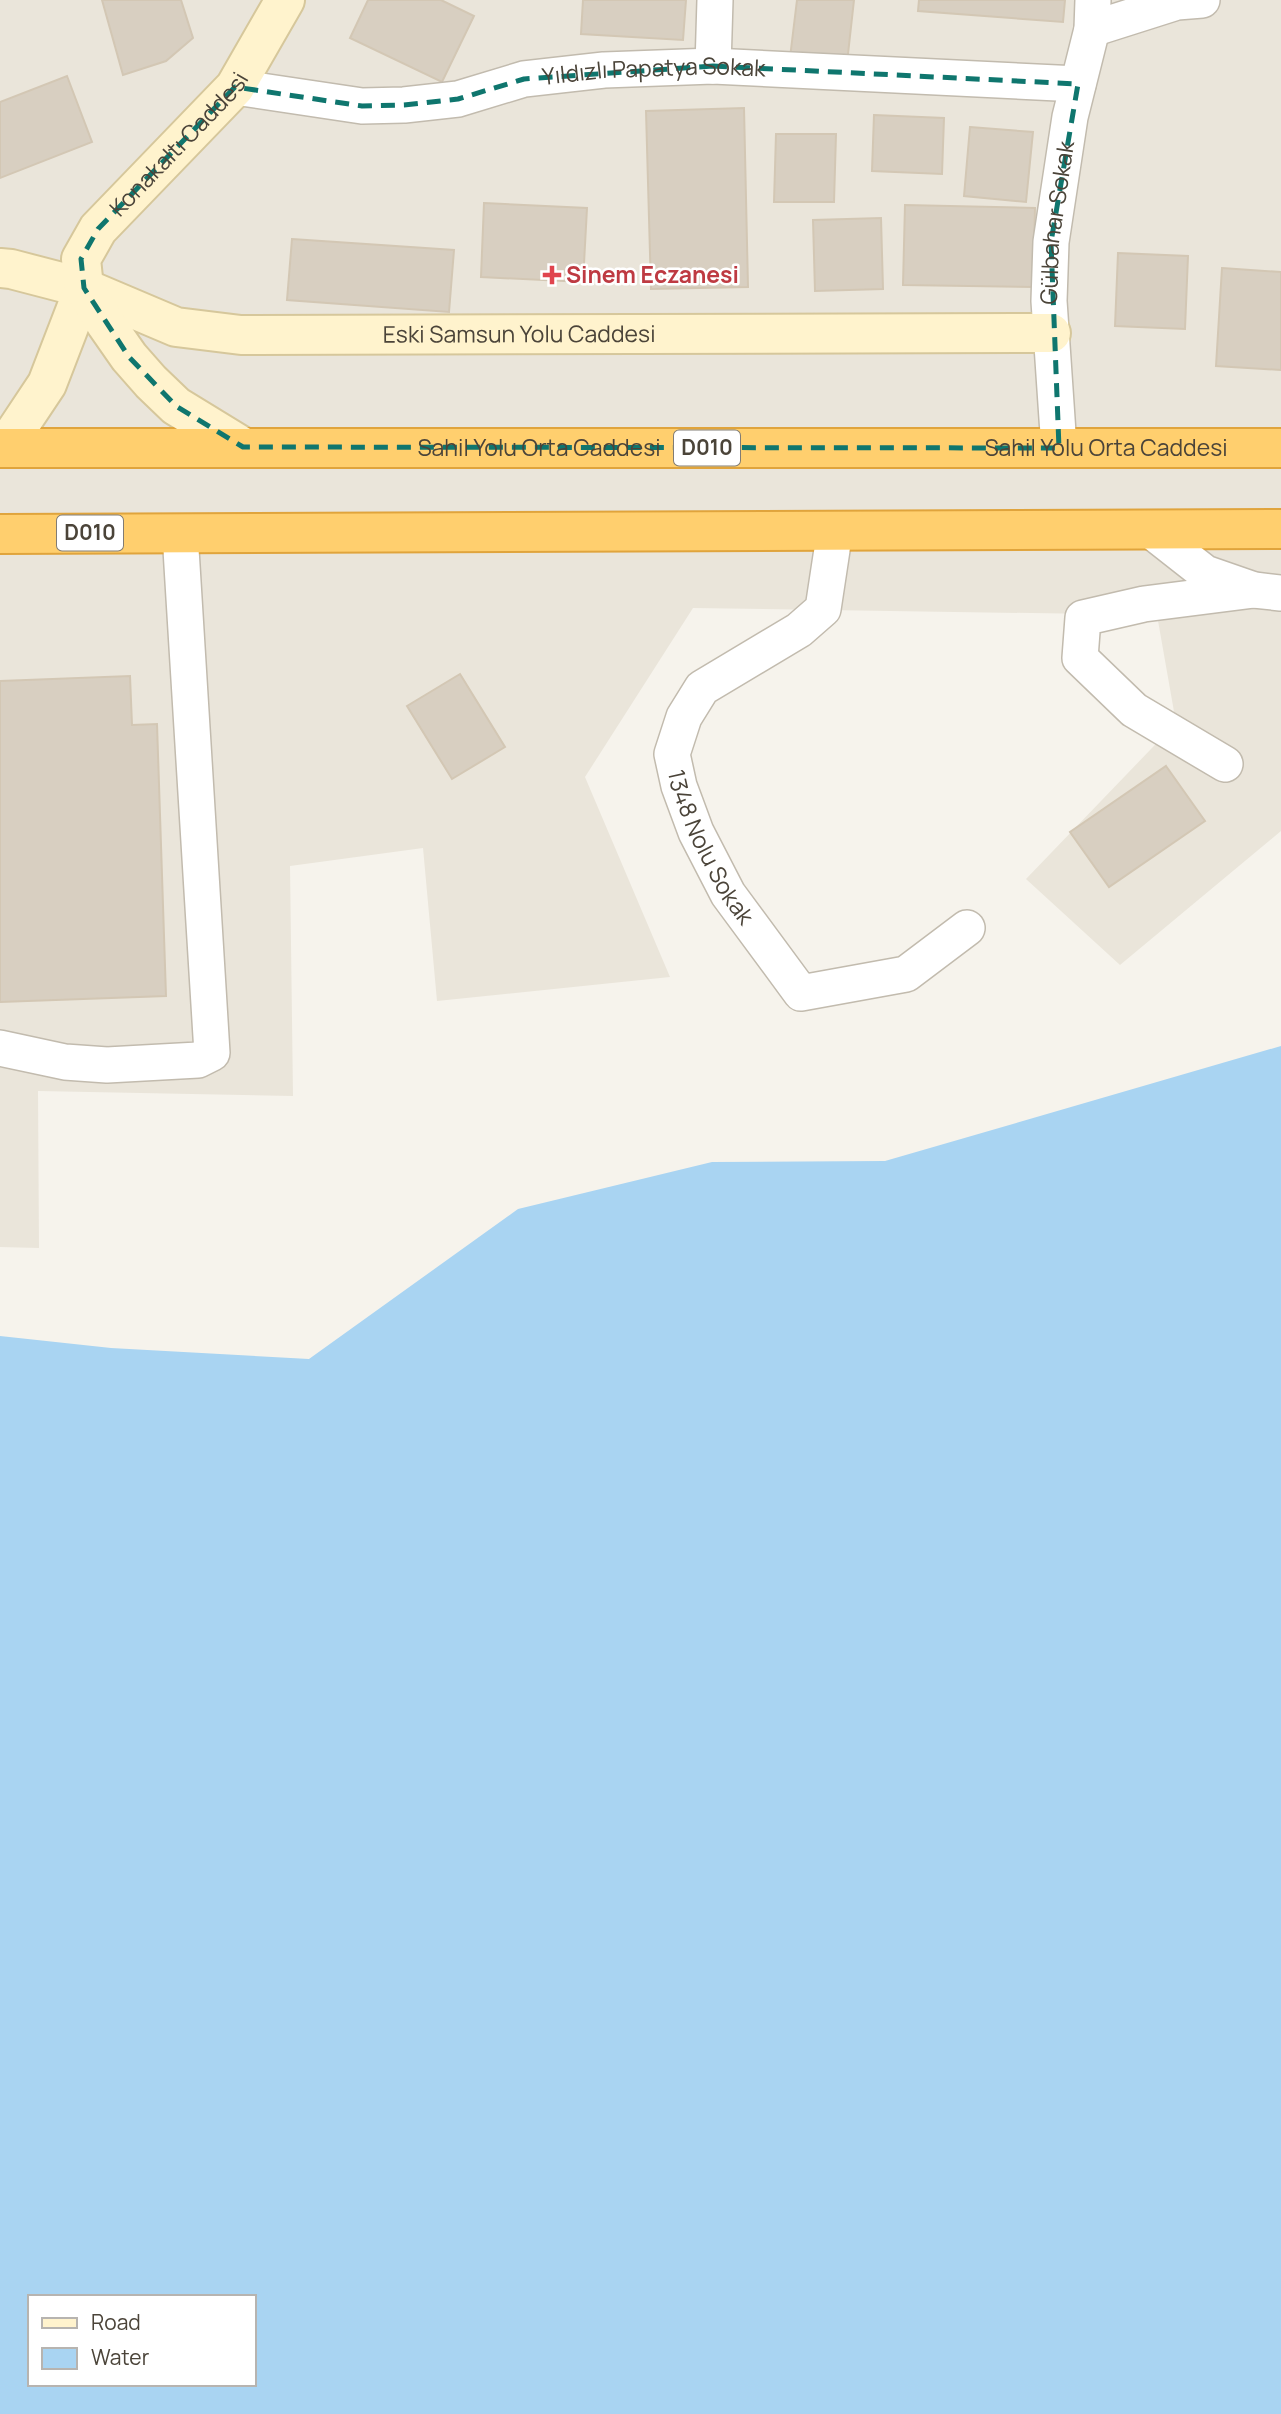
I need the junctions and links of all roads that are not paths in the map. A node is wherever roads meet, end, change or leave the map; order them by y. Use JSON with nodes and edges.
{"nodes":[{"id":1,"x":285,"y":0,"type":"edge"},
{"id":2,"x":715,"y":0,"type":"edge"},
{"id":3,"x":1202,"y":0,"type":"edge"},
{"id":4,"x":1092,"y":15,"type":"edge"},
{"id":5,"x":713,"y":66,"type":"junction"},
{"id":6,"x":1078,"y":85,"type":"junction"},
{"id":7,"x":235,"y":87,"type":"junction"},
{"id":8,"x":0,"y":268,"type":"edge"},
{"id":9,"x":84,"y":288,"type":"junction"},
{"id":10,"x":1051,"y":333,"type":"junction"},
{"id":11,"x":2,"y":447,"type":"edge"},
{"id":12,"x":243,"y":447,"type":"junction"},
{"id":13,"x":1059,"y":448,"type":"junction"},
{"id":14,"x":1281,"y":448,"type":"edge"},
{"id":15,"x":1149,"y":529,"type":"junction"},
{"id":16,"x":1281,"y":529,"type":"edge"},
{"id":17,"x":835,"y":530,"type":"junction"},
{"id":18,"x":180,"y":533,"type":"junction"},
{"id":19,"x":0,"y":534,"type":"edge"},
{"id":20,"x":1268,"y":591,"type":"edge"},
{"id":21,"x":1225,"y":764,"type":"dead end"},
{"id":22,"x":967,"y":928,"type":"dead end"},
{"id":23,"x":0,"y":1048,"type":"edge"}],
"edges":[{"from":1,"to":7,"type":"street","name":"Konakaltı Caddesi"},
{"from":2,"to":5,"type":"street"},
{"from":3,"to":4,"type":"street"},
{"from":4,"to":6,"type":"street","name":"Gülbahar Sokak"},
{"from":5,"to":6,"type":"street","name":"Yıldızlı Papatya Sokak"},
{"from":5,"to":7,"type":"street","name":"Yıldızlı Papatya Sokak"},
{"from":6,"to":10,"type":"street","name":"Gülbahar Sokak"},
{"from":7,"to":9,"type":"street","name":"Konakaltı Caddesi"},
{"from":8,"to":9,"type":"street","name":"Eski Samsun Yolu Caddesi"},
{"from":9,"to":10,"type":"street","name":"Eski Samsun Yolu Caddesi"},
{"from":9,"to":11,"type":"street","name":"Konakaltı Caddesi"},
{"from":9,"to":12,"type":"street"},
{"from":10,"to":13,"type":"street","name":"Gülbahar Sokak"},
{"from":11,"to":12,"type":"highway","name":"Sahil Yolu Orta Caddesi","number":"D010"},
{"from":12,"to":13,"type":"highway","name":"Sahil Yolu Orta Caddesi","number":"D010"},
{"from":13,"to":14,"type":"highway","name":"Sahil Yolu Orta Caddesi","number":"D010"},
{"from":15,"to":16,"type":"highway","number":"D010"},
{"from":15,"to":17,"type":"highway","number":"D010"},
{"from":15,"to":20,"type":"street"},
{"from":17,"to":18,"type":"highway","number":"D010"},
{"from":17,"to":22,"type":"street","name":"1348 Nolu Sokak"},
{"from":18,"to":19,"type":"highway","number":"D010"},
{"from":18,"to":23,"type":"street"},
{"from":20,"to":21,"type":"street"}]}
